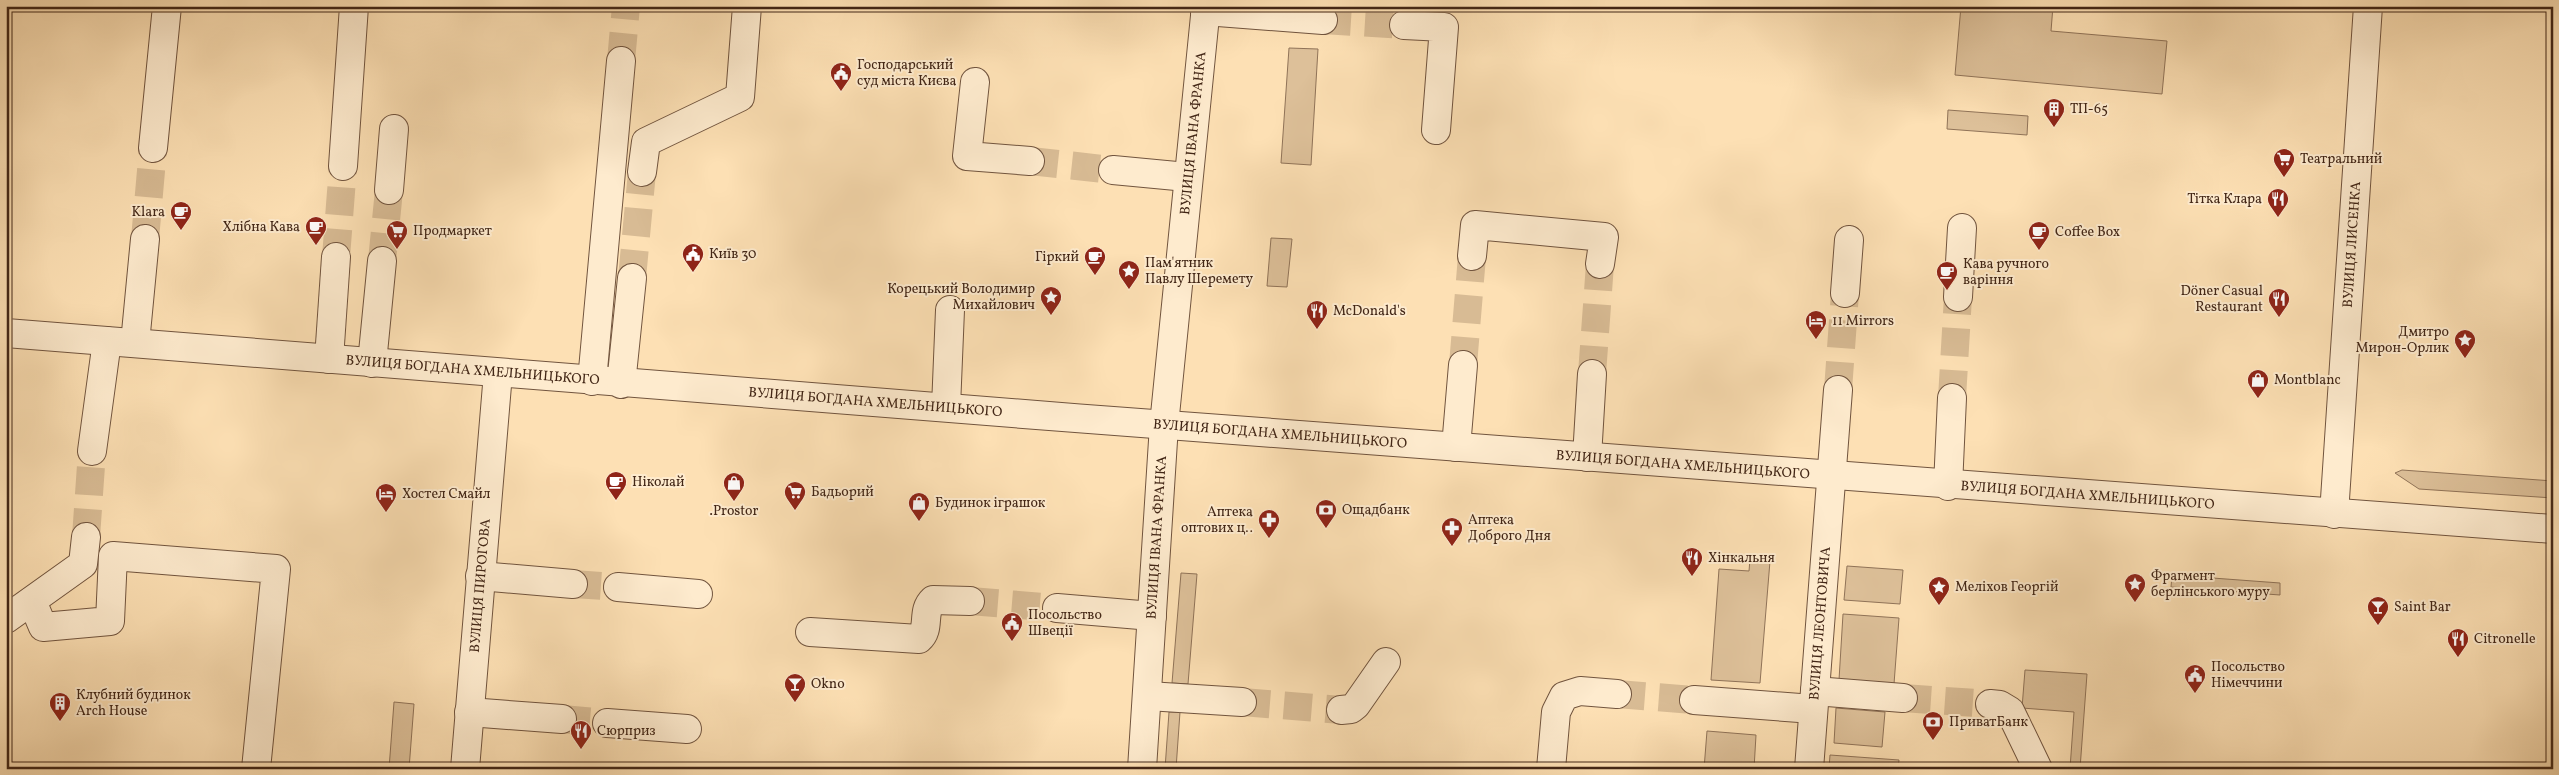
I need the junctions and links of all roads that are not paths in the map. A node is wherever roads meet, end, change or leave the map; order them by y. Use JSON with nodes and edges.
{"nodes":[{"id":1,"x":166,"y":6,"type":"edge"},
{"id":2,"x":354,"y":6,"type":"edge"},
{"id":3,"x":747,"y":6,"type":"edge"},
{"id":4,"x":2368,"y":6,"type":"edge"},
{"id":5,"x":1206,"y":9,"type":"edge"},
{"id":6,"x":1323,"y":20,"type":"tunnel mouth"},
{"id":7,"x":1404,"y":25,"type":"tunnel mouth"},
{"id":8,"x":621,"y":60,"type":"tunnel mouth"},
{"id":9,"x":975,"y":82,"type":"dead end"},
{"id":10,"x":394,"y":130,"type":"dead end"},
{"id":11,"x":1436,"y":130,"type":"dead end"},
{"id":12,"x":153,"y":148,"type":"tunnel mouth"},
{"id":13,"x":1030,"y":161,"type":"tunnel mouth"},
{"id":14,"x":343,"y":166,"type":"tunnel mouth"},
{"id":15,"x":1113,"y":170,"type":"tunnel mouth"},
{"id":16,"x":642,"y":172,"type":"tunnel mouth"},
{"id":17,"x":1187,"y":177,"type":"junction"},
{"id":18,"x":389,"y":190,"type":"tunnel mouth"},
{"id":19,"x":1962,"y":228,"type":"dead end"},
{"id":20,"x":145,"y":239,"type":"tunnel mouth"},
{"id":21,"x":1849,"y":240,"type":"dead end"},
{"id":22,"x":1472,"y":256,"type":"tunnel mouth"},
{"id":23,"x":336,"y":257,"type":"tunnel mouth"},
{"id":24,"x":382,"y":261,"type":"tunnel mouth"},
{"id":25,"x":1600,"y":264,"type":"tunnel mouth"},
{"id":26,"x":632,"y":278,"type":"tunnel mouth"},
{"id":27,"x":1845,"y":293,"type":"tunnel mouth"},
{"id":28,"x":1958,"y":297,"type":"tunnel mouth"},
{"id":29,"x":950,"y":310,"type":"dead end"},
{"id":30,"x":6,"y":333,"type":"edge"},
{"id":31,"x":107,"y":341,"type":"junction"},
{"id":32,"x":135,"y":344,"type":"junction"},
{"id":33,"x":329,"y":359,"type":"junction"},
{"id":34,"x":372,"y":363,"type":"junction"},
{"id":35,"x":1463,"y":365,"type":"tunnel mouth"},
{"id":36,"x":498,"y":373,"type":"junction"},
{"id":37,"x":1592,"y":374,"type":"tunnel mouth"},
{"id":38,"x":592,"y":381,"type":"junction"},
{"id":39,"x":621,"y":384,"type":"junction"},
{"id":40,"x":1838,"y":390,"type":"tunnel mouth"},
{"id":41,"x":1952,"y":398,"type":"tunnel mouth"},
{"id":42,"x":946,"y":407,"type":"junction"},
{"id":43,"x":1164,"y":425,"type":"junction"},
{"id":44,"x":1456,"y":446,"type":"junction"},
{"id":45,"x":92,"y":451,"type":"tunnel mouth"},
{"id":46,"x":1587,"y":457,"type":"junction"},
{"id":47,"x":1830,"y":478,"type":"junction"},
{"id":48,"x":1948,"y":486,"type":"junction"},
{"id":49,"x":2334,"y":514,"type":"junction"},
{"id":50,"x":2553,"y":529,"type":"edge"},
{"id":51,"x":86,"y":537,"type":"tunnel mouth"},
{"id":52,"x":480,"y":576,"type":"junction"},
{"id":53,"x":573,"y":584,"type":"tunnel mouth"},
{"id":54,"x":618,"y":587,"type":"tunnel mouth"},
{"id":55,"x":698,"y":594,"type":"dead end"},
{"id":56,"x":32,"y":601,"type":"junction"},
{"id":57,"x":970,"y":601,"type":"tunnel mouth"},
{"id":58,"x":1057,"y":608,"type":"tunnel mouth"},
{"id":59,"x":1152,"y":616,"type":"junction"},
{"id":60,"x":6,"y":619,"type":"edge"},
{"id":61,"x":810,"y":632,"type":"dead end"},
{"id":62,"x":1386,"y":662,"type":"dead end"},
{"id":63,"x":1617,"y":694,"type":"tunnel mouth"},
{"id":64,"x":1148,"y":696,"type":"junction"},
{"id":65,"x":1903,"y":698,"type":"tunnel mouth"},
{"id":66,"x":1694,"y":700,"type":"tunnel mouth"},
{"id":67,"x":1814,"y":700,"type":"junction"},
{"id":68,"x":1242,"y":702,"type":"tunnel mouth"},
{"id":69,"x":1990,"y":704,"type":"tunnel mouth"},
{"id":70,"x":1341,"y":710,"type":"tunnel mouth"},
{"id":71,"x":469,"y":712,"type":"junction"},
{"id":72,"x":562,"y":719,"type":"tunnel mouth"},
{"id":73,"x":606,"y":723,"type":"tunnel mouth"},
{"id":74,"x":687,"y":729,"type":"dead end"},
{"id":75,"x":256,"y":769,"type":"edge"},
{"id":76,"x":465,"y":769,"type":"edge"},
{"id":77,"x":1142,"y":769,"type":"edge"},
{"id":78,"x":1551,"y":769,"type":"edge"},
{"id":79,"x":1809,"y":769,"type":"edge"},
{"id":80,"x":2038,"y":769,"type":"edge"}],
"edges":[{"from":1,"to":12,"type":"street"},
{"from":2,"to":14,"type":"street"},
{"from":3,"to":16,"type":"street"},
{"from":4,"to":49,"type":"street","name":"ВУЛИЦЯ ЛИСЕНКА"},
{"from":5,"to":6,"type":"street"},
{"from":5,"to":17,"type":"street","name":"ВУЛИЦЯ ІВАНА ФРАНКА"},
{"from":7,"to":11,"type":"street"},
{"from":8,"to":38,"type":"street"},
{"from":9,"to":13,"type":"street"},
{"from":10,"to":18,"type":"street"},
{"from":15,"to":17,"type":"street"},
{"from":17,"to":43,"type":"street","name":"ВУЛИЦЯ ІВАНА ФРАНКА"},
{"from":19,"to":28,"type":"street"},
{"from":20,"to":32,"type":"street"},
{"from":21,"to":27,"type":"street"},
{"from":22,"to":25,"type":"street"},
{"from":23,"to":33,"type":"street"},
{"from":24,"to":34,"type":"street"},
{"from":26,"to":39,"type":"street"},
{"from":29,"to":42,"type":"street"},
{"from":30,"to":31,"type":"street","name":"ВУЛИЦЯ БОГДАНА ХМЕЛЬНИЦЬКОГО"},
{"from":31,"to":32,"type":"street","name":"ВУЛИЦЯ БОГДАНА ХМЕЛЬНИЦЬКОГО"},
{"from":31,"to":45,"type":"street"},
{"from":32,"to":33,"type":"street","name":"ВУЛИЦЯ БОГДАНА ХМЕЛЬНИЦЬКОГО"},
{"from":33,"to":34,"type":"street","name":"ВУЛИЦЯ БОГДАНА ХМЕЛЬНИЦЬКОГО"},
{"from":34,"to":36,"type":"street","name":"ВУЛИЦЯ БОГДАНА ХМЕЛЬНИЦЬКОГО"},
{"from":35,"to":44,"type":"street"},
{"from":36,"to":38,"type":"street","name":"ВУЛИЦЯ БОГДАНА ХМЕЛЬНИЦЬКОГО"},
{"from":36,"to":52,"type":"street","name":"ВУЛИЦЯ ПИРОГОВА"},
{"from":37,"to":46,"type":"street"},
{"from":38,"to":39,"type":"street","name":"ВУЛИЦЯ БОГДАНА ХМЕЛЬНИЦЬКОГО"},
{"from":39,"to":42,"type":"street","name":"ВУЛИЦЯ БОГДАНА ХМЕЛЬНИЦЬКОГО"},
{"from":40,"to":47,"type":"street","name":"ВУЛИЦЯ ЛЕОНТОВИЧА"},
{"from":41,"to":48,"type":"street"},
{"from":42,"to":43,"type":"street","name":"ВУЛИЦЯ БОГДАНА ХМЕЛЬНИЦЬКОГО"},
{"from":43,"to":44,"type":"street","name":"ВУЛИЦЯ БОГДАНА ХМЕЛЬНИЦЬКОГО"},
{"from":43,"to":59,"type":"street","name":"ВУЛИЦЯ ІВАНА ФРАНКА"},
{"from":44,"to":46,"type":"street","name":"ВУЛИЦЯ БОГДАНА ХМЕЛЬНИЦЬКОГО"},
{"from":46,"to":47,"type":"street","name":"ВУЛИЦЯ БОГДАНА ХМЕЛЬНИЦЬКОГО"},
{"from":47,"to":48,"type":"street","name":"ВУЛИЦЯ БОГДАНА ХМЕЛЬНИЦЬКОГО"},
{"from":47,"to":67,"type":"street","name":"ВУЛИЦЯ ЛЕОНТОВИЧА"},
{"from":48,"to":49,"type":"street","name":"ВУЛИЦЯ БОГДАНА ХМЕЛЬНИЦЬКОГО"},
{"from":49,"to":50,"type":"street","name":"ВУЛИЦЯ БОГДАНА ХМЕЛЬНИЦЬКОГО"},
{"from":51,"to":56,"type":"street"},
{"from":52,"to":53,"type":"street"},
{"from":52,"to":71,"type":"street","name":"ВУЛИЦЯ ПИРОГОВА"},
{"from":54,"to":55,"type":"street"},
{"from":56,"to":60,"type":"street"},
{"from":56,"to":75,"type":"street"},
{"from":57,"to":61,"type":"street"},
{"from":58,"to":59,"type":"street"},
{"from":59,"to":64,"type":"street","name":"ВУЛИЦЯ ІВАНА ФРАНКА"},
{"from":62,"to":70,"type":"street"},
{"from":63,"to":78,"type":"street"},
{"from":64,"to":68,"type":"street"},
{"from":64,"to":77,"type":"street","name":"ВУЛИЦЯ ІВАНА ФРАНКА"},
{"from":65,"to":67,"type":"street"},
{"from":66,"to":67,"type":"street"},
{"from":67,"to":79,"type":"street","name":"ВУЛИЦЯ ЛЕОНТОВИЧА"},
{"from":69,"to":80,"type":"street"},
{"from":71,"to":72,"type":"street"},
{"from":71,"to":76,"type":"street","name":"ВУЛИЦЯ ПИРОГОВА"},
{"from":73,"to":74,"type":"street"}]}
